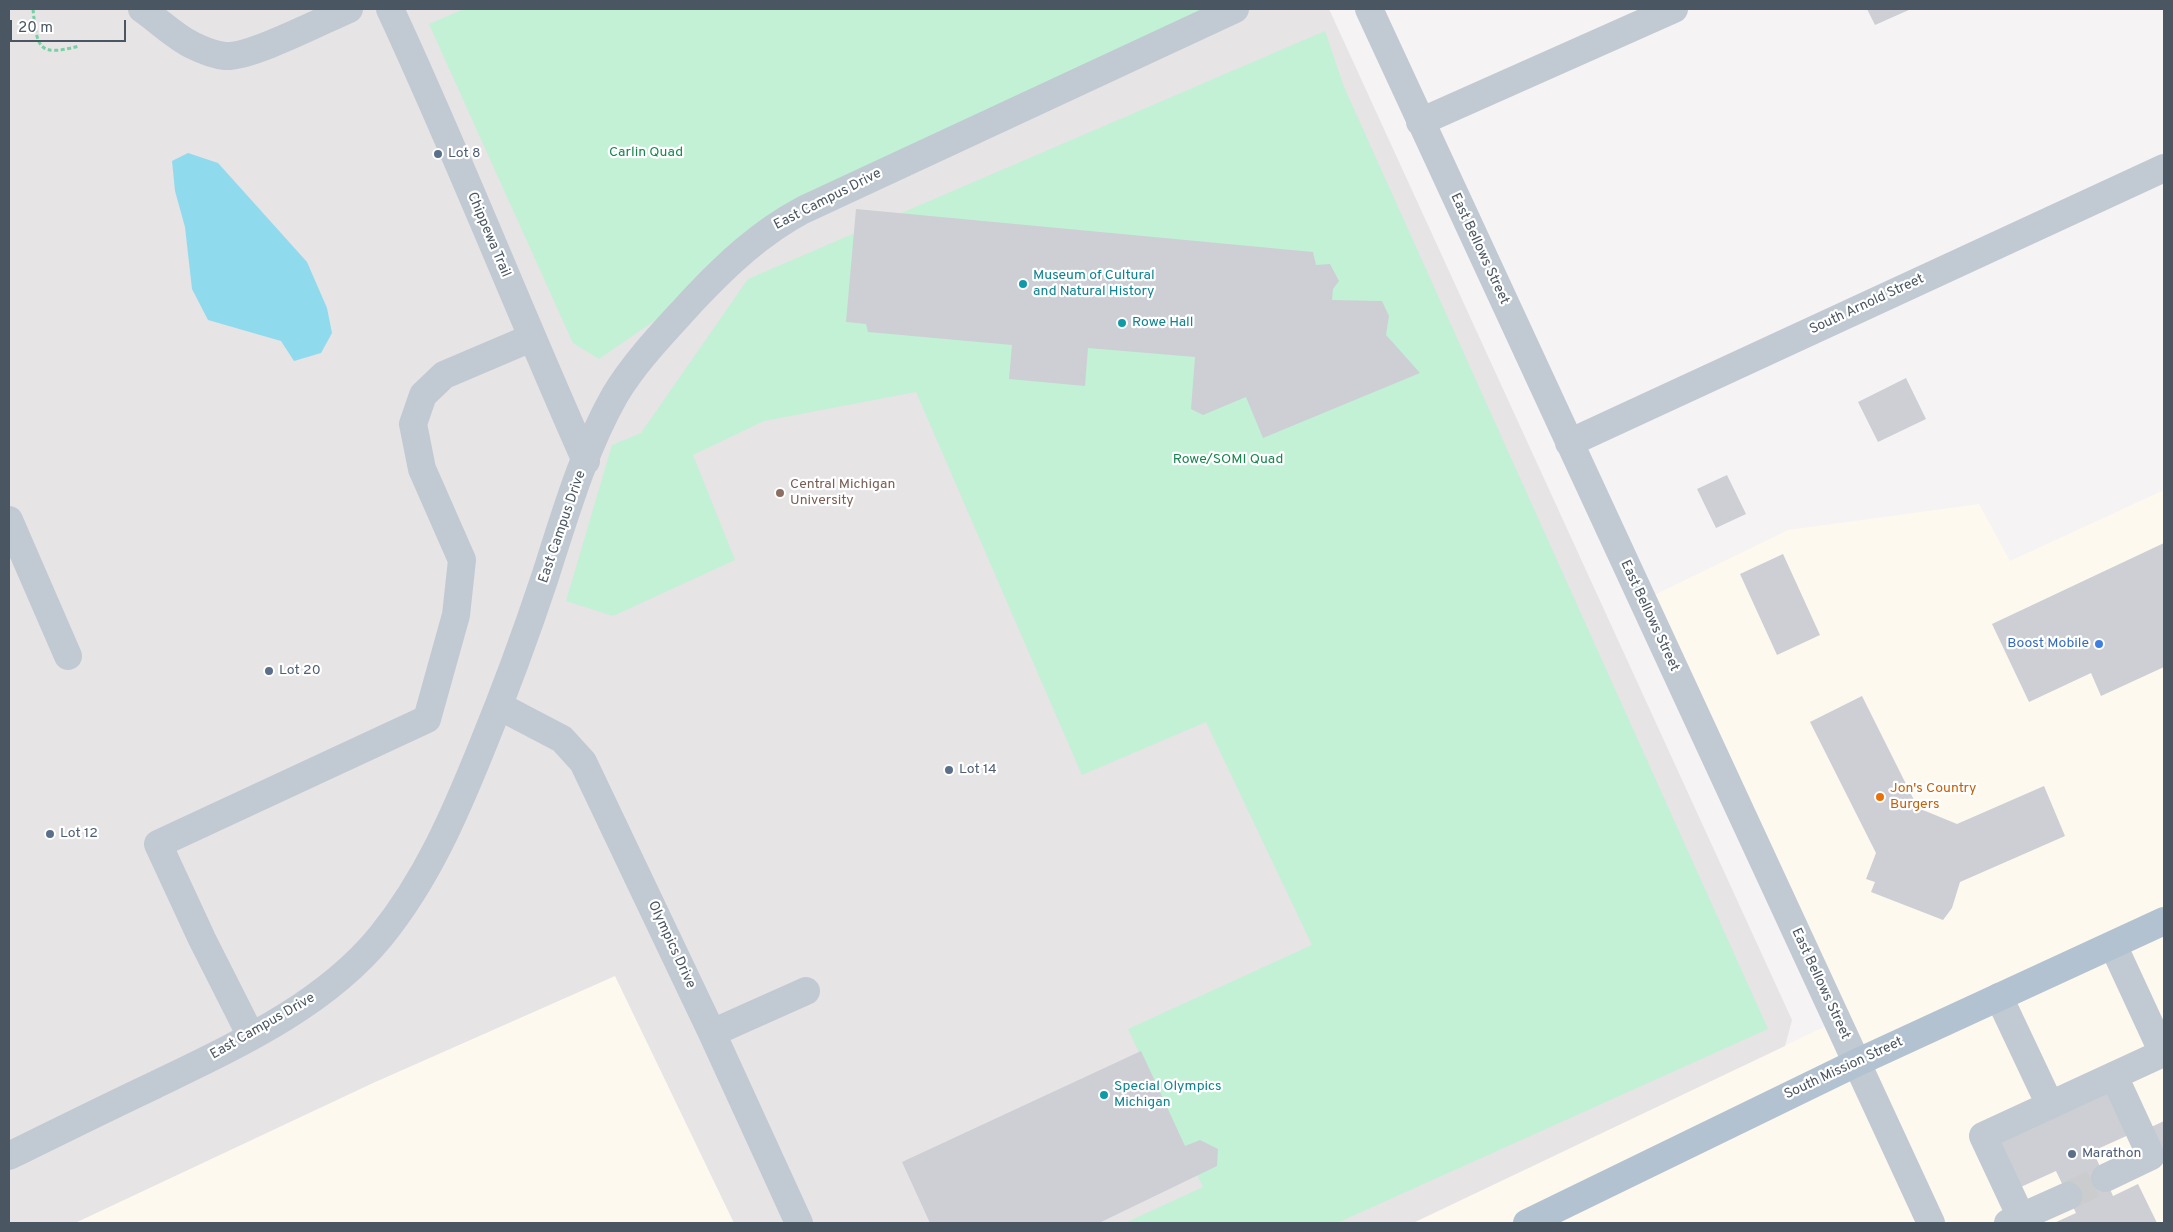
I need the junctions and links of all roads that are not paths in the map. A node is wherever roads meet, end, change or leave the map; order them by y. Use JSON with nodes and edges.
{"nodes":[{"id":1,"x":142,"y":9,"type":"edge"},
{"id":2,"x":349,"y":9,"type":"edge"},
{"id":3,"x":390,"y":9,"type":"edge"},
{"id":4,"x":1236,"y":9,"type":"edge"},
{"id":5,"x":1369,"y":9,"type":"edge"},
{"id":6,"x":1674,"y":9,"type":"edge"},
{"id":7,"x":1420,"y":122,"type":"junction"},
{"id":8,"x":2164,"y":168,"type":"edge"},
{"id":9,"x":531,"y":338,"type":"junction"},
{"id":10,"x":1570,"y":443,"type":"junction"},
{"id":11,"x":586,"y":461,"type":"junction"},
{"id":12,"x":9,"y":520,"type":"edge"},
{"id":13,"x":68,"y":656,"type":"dead end"},
{"id":14,"x":499,"y":706,"type":"junction"},
{"id":15,"x":2164,"y":921,"type":"edge"},
{"id":16,"x":2113,"y":945,"type":"junction"},
{"id":17,"x":806,"y":990,"type":"dead end"},
{"id":18,"x":1999,"y":997,"type":"junction"},
{"id":19,"x":712,"y":1033,"type":"junction"},
{"id":20,"x":251,"y":1036,"type":"junction"},
{"id":21,"x":2163,"y":1053,"type":"edge"},
{"id":22,"x":1856,"y":1063,"type":"junction"},
{"id":23,"x":2114,"y":1076,"type":"junction"},
{"id":24,"x":2050,"y":1105,"type":"junction"},
{"id":25,"x":9,"y":1156,"type":"edge"},
{"id":26,"x":2105,"y":1178,"type":"tunnel mouth"},
{"id":27,"x":2068,"y":1196,"type":"tunnel mouth"},
{"id":28,"x":2014,"y":1220,"type":"edge"},
{"id":29,"x":799,"y":1223,"type":"edge"},
{"id":30,"x":1527,"y":1223,"type":"edge"},
{"id":31,"x":1931,"y":1223,"type":"edge"}],
"edges":[{"from":1,"to":2,"type":"street"},
{"from":3,"to":9,"type":"street","name":"Chippewa Trail"},
{"from":4,"to":11,"type":"street","name":"East Campus Drive"},
{"from":5,"to":7,"type":"street","name":"East Bellows Street"},
{"from":6,"to":7,"type":"street"},
{"from":7,"to":10,"type":"street","name":"East Bellows Street"},
{"from":8,"to":10,"type":"street","name":"South Arnold Street"},
{"from":9,"to":11,"type":"street","name":"Chippewa Trail"},
{"from":9,"to":20,"type":"street"},
{"from":10,"to":22,"type":"street","name":"East Bellows Street"},
{"from":11,"to":14,"type":"street","name":"East Campus Drive"},
{"from":12,"to":13,"type":"street"},
{"from":14,"to":19,"type":"street","name":"Olympics Drive"},
{"from":14,"to":20,"type":"street","name":"East Campus Drive"},
{"from":15,"to":16,"type":"main road","name":"South Mission Street"},
{"from":16,"to":18,"type":"main road","name":"South Mission Street"},
{"from":16,"to":21,"type":"street"},
{"from":17,"to":19,"type":"street"},
{"from":18,"to":22,"type":"main road","name":"South Mission Street"},
{"from":18,"to":24,"type":"street"},
{"from":19,"to":29,"type":"street","name":"Olympics Drive"},
{"from":20,"to":25,"type":"street","name":"East Campus Drive"},
{"from":21,"to":23,"type":"street"},
{"from":22,"to":30,"type":"main road","name":"South Mission Street"},
{"from":22,"to":31,"type":"street","name":"East Bellows Street"},
{"from":23,"to":24,"type":"street"},
{"from":23,"to":26,"type":"street"},
{"from":24,"to":28,"type":"street"},
{"from":27,"to":28,"type":"street"}]}
